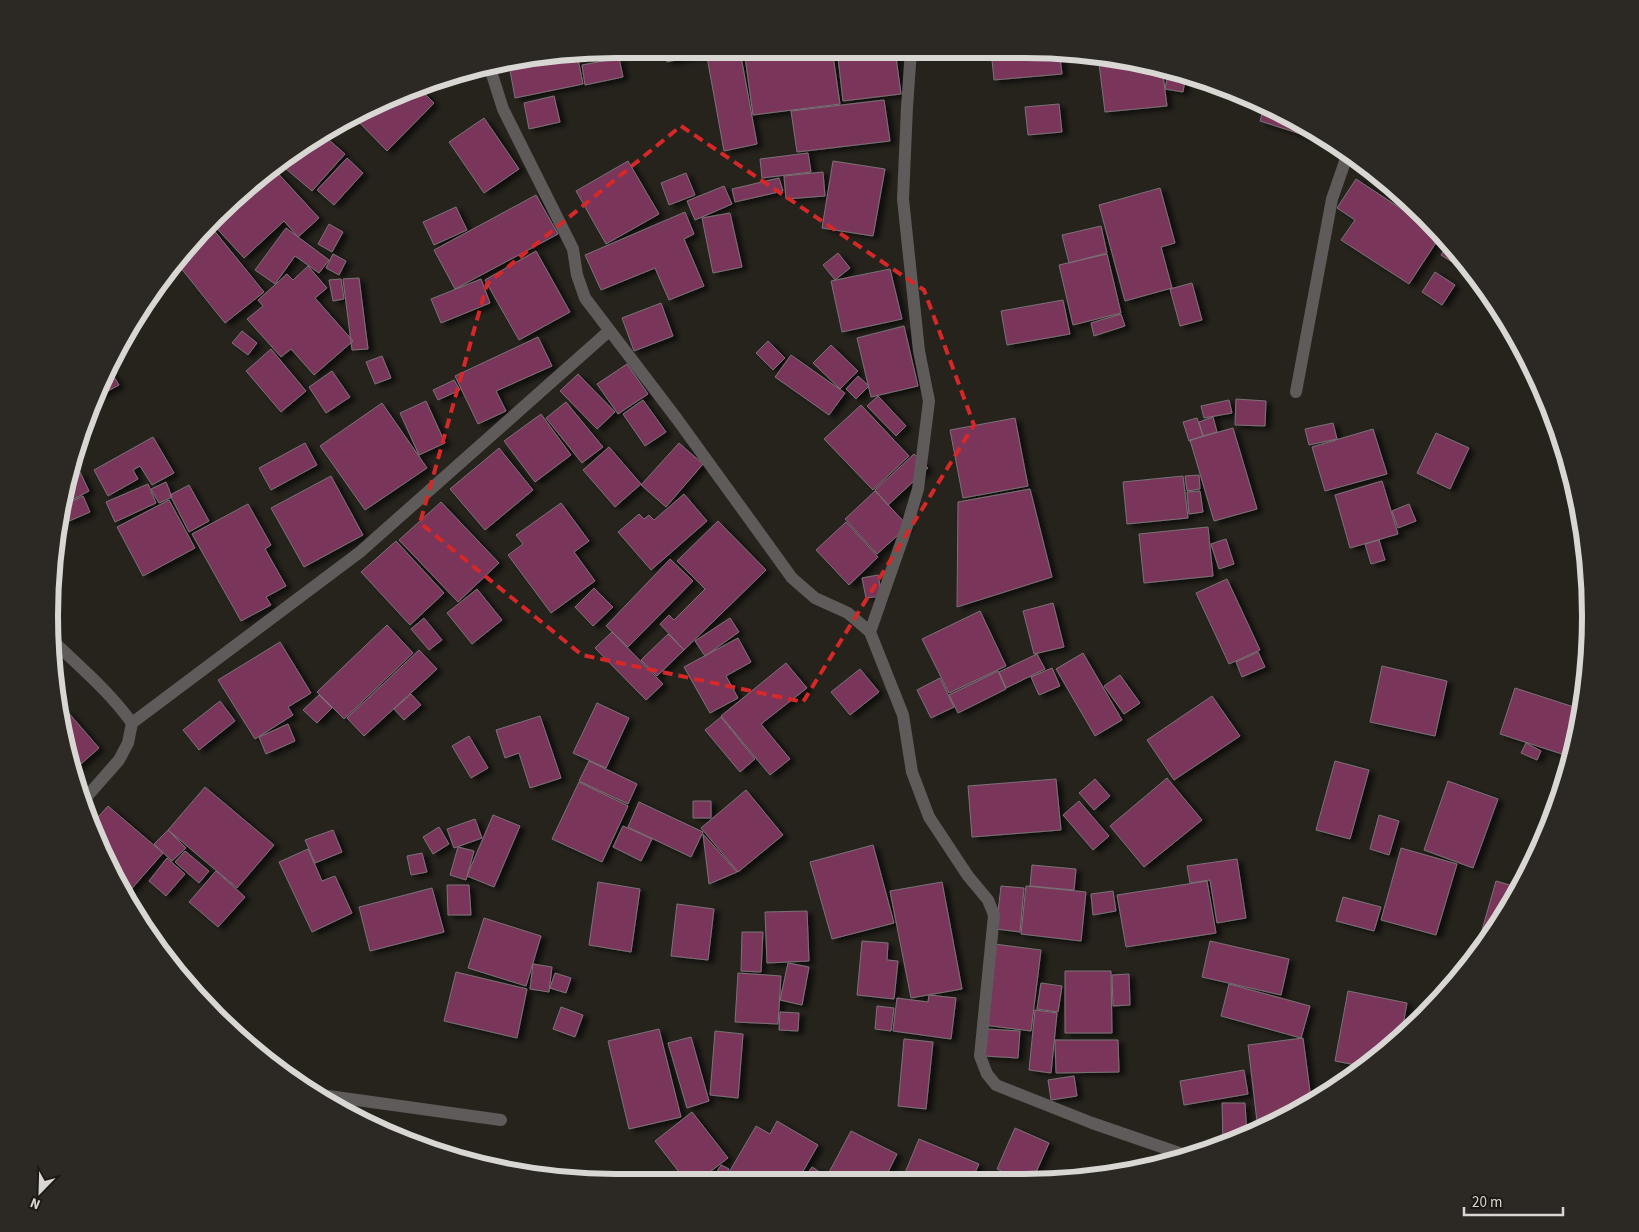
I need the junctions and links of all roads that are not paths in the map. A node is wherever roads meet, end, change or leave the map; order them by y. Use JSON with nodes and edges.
{"nodes":[{"id":1,"x":911,"y":58,"type":"edge"},
{"id":2,"x":491,"y":72,"type":"edge"},
{"id":3,"x":1345,"y":160,"type":"edge"},
{"id":4,"x":609,"y":331,"type":"junction"},
{"id":5,"x":1296,"y":392,"type":"dead end"},
{"id":6,"x":870,"y":632,"type":"junction"},
{"id":7,"x":59,"y":646,"type":"edge"},
{"id":8,"x":132,"y":723,"type":"junction"},
{"id":9,"x":87,"y":796,"type":"edge"},
{"id":10,"x":331,"y":1096,"type":"edge"},
{"id":11,"x":501,"y":1120,"type":"dead end"},
{"id":12,"x":1177,"y":1152,"type":"edge"}],
"edges":[{"from":1,"to":6,"type":"street"},
{"from":2,"to":4,"type":"street"},
{"from":3,"to":5,"type":"street"},
{"from":4,"to":6,"type":"street"},
{"from":4,"to":8,"type":"street"},
{"from":6,"to":12,"type":"street"},
{"from":7,"to":8,"type":"street"},
{"from":8,"to":9,"type":"street"},
{"from":10,"to":11,"type":"street"}]}
